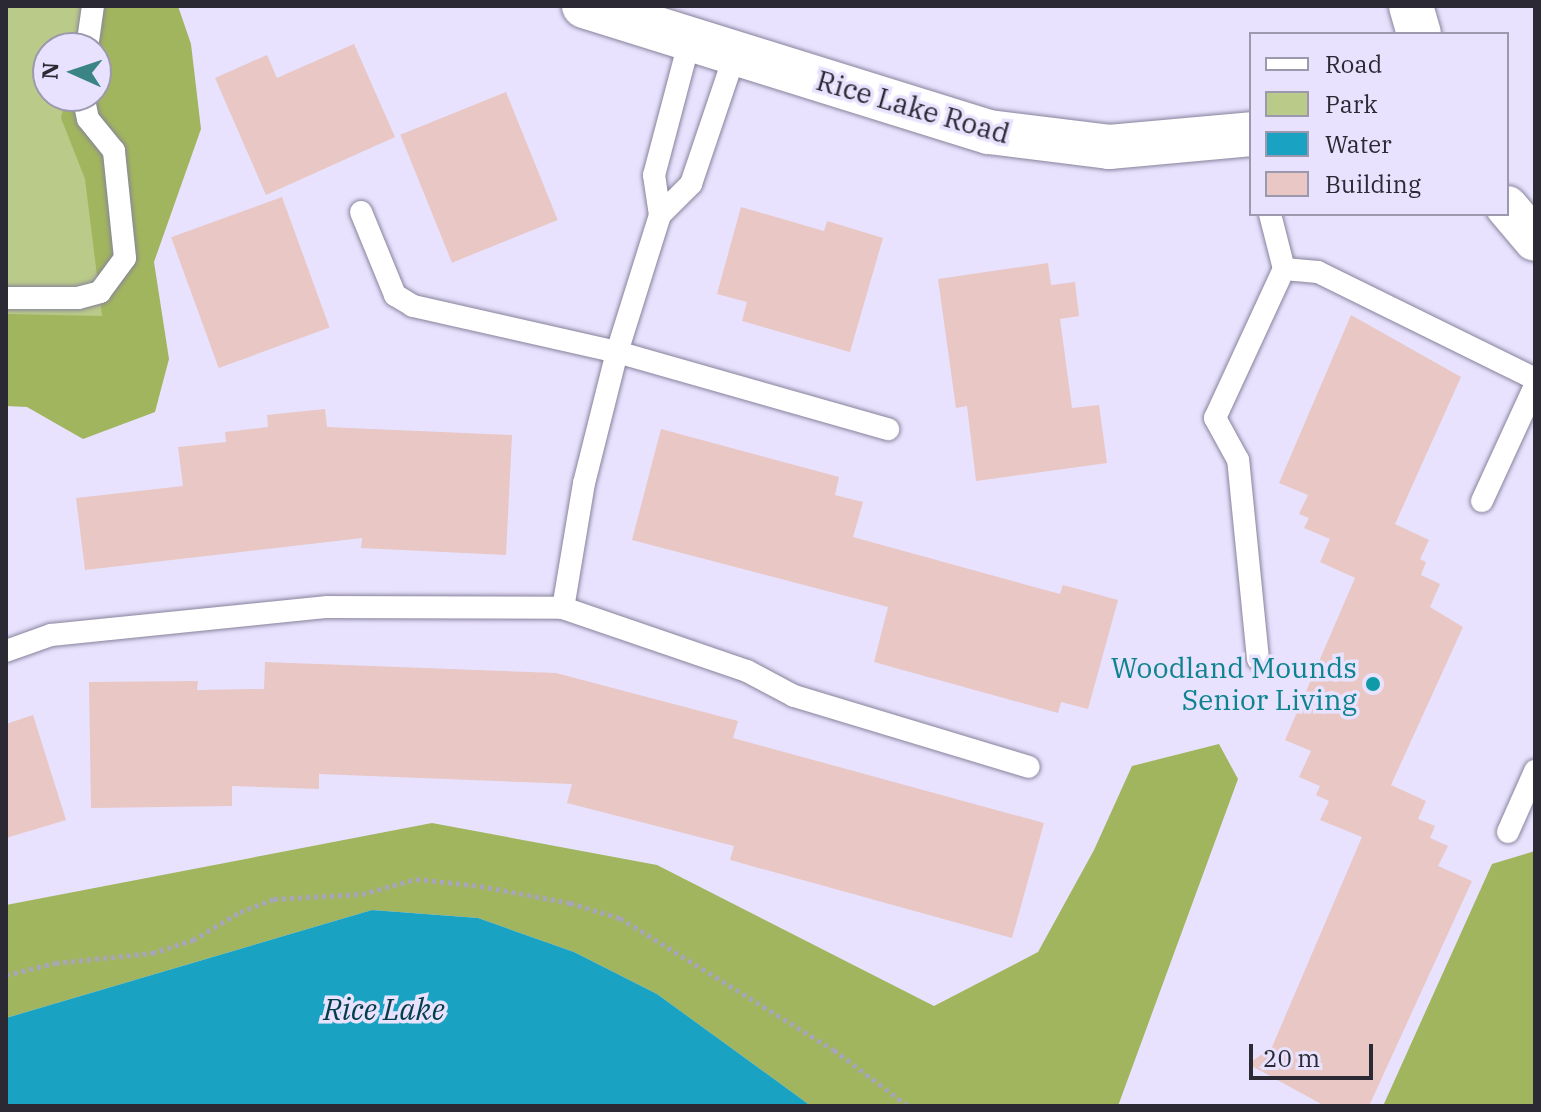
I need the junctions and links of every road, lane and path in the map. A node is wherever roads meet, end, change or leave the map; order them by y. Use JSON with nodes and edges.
{"nodes":[{"id":1,"x":93,"y":6,"type":"edge"},
{"id":2,"x":584,"y":6,"type":"edge"},
{"id":3,"x":1411,"y":6,"type":"edge"},
{"id":4,"x":89,"y":32,"type":"edge"},
{"id":5,"x":1418,"y":32,"type":"edge"},
{"id":6,"x":690,"y":39,"type":"junction"},
{"id":7,"x":735,"y":54,"type":"junction"},
{"id":8,"x":86,"y":112,"type":"edge"},
{"id":9,"x":1249,"y":134,"type":"edge"},
{"id":10,"x":1509,"y":209,"type":"edge"},
{"id":11,"x":361,"y":212,"type":"dead end"},
{"id":12,"x":660,"y":215,"type":"junction"},
{"id":13,"x":1271,"y":216,"type":"edge"},
{"id":14,"x":1535,"y":240,"type":"edge"},
{"id":15,"x":1284,"y":269,"type":"junction"},
{"id":16,"x":6,"y":298,"type":"edge"},
{"id":17,"x":617,"y":352,"type":"junction"},
{"id":18,"x":1535,"y":379,"type":"edge"},
{"id":19,"x":1535,"y":386,"type":"edge"},
{"id":20,"x":888,"y":429,"type":"dead end"},
{"id":21,"x":1482,"y":501,"type":"dead end"},
{"id":22,"x":563,"y":608,"type":"junction"},
{"id":23,"x":6,"y":651,"type":"edge"},
{"id":24,"x":1258,"y":659,"type":"dead end"},
{"id":25,"x":1029,"y":767,"type":"dead end"},
{"id":26,"x":1535,"y":771,"type":"edge"},
{"id":27,"x":1508,"y":832,"type":"dead end"},
{"id":28,"x":6,"y":975,"type":"edge"},
{"id":29,"x":908,"y":1106,"type":"edge"}],
"edges":[{"from":1,"to":4,"type":"lane"},
{"from":2,"to":6,"type":"street","name":"Rice Lake Road"},
{"from":3,"to":5,"type":"street"},
{"from":6,"to":7,"type":"street","name":"Rice Lake Road"},
{"from":6,"to":12,"type":"lane"},
{"from":7,"to":9,"type":"street","name":"Rice Lake Road"},
{"from":7,"to":12,"type":"lane"},
{"from":8,"to":16,"type":"lane"},
{"from":10,"to":14,"type":"street"},
{"from":11,"to":17,"type":"lane"},
{"from":12,"to":17,"type":"lane"},
{"from":13,"to":15,"type":"lane"},
{"from":15,"to":18,"type":"lane"},
{"from":15,"to":24,"type":"lane"},
{"from":17,"to":20,"type":"lane"},
{"from":17,"to":22,"type":"lane"},
{"from":19,"to":21,"type":"lane"},
{"from":22,"to":23,"type":"lane"},
{"from":22,"to":25,"type":"lane"},
{"from":26,"to":27,"type":"lane"},
{"from":28,"to":29,"type":"path"}]}
